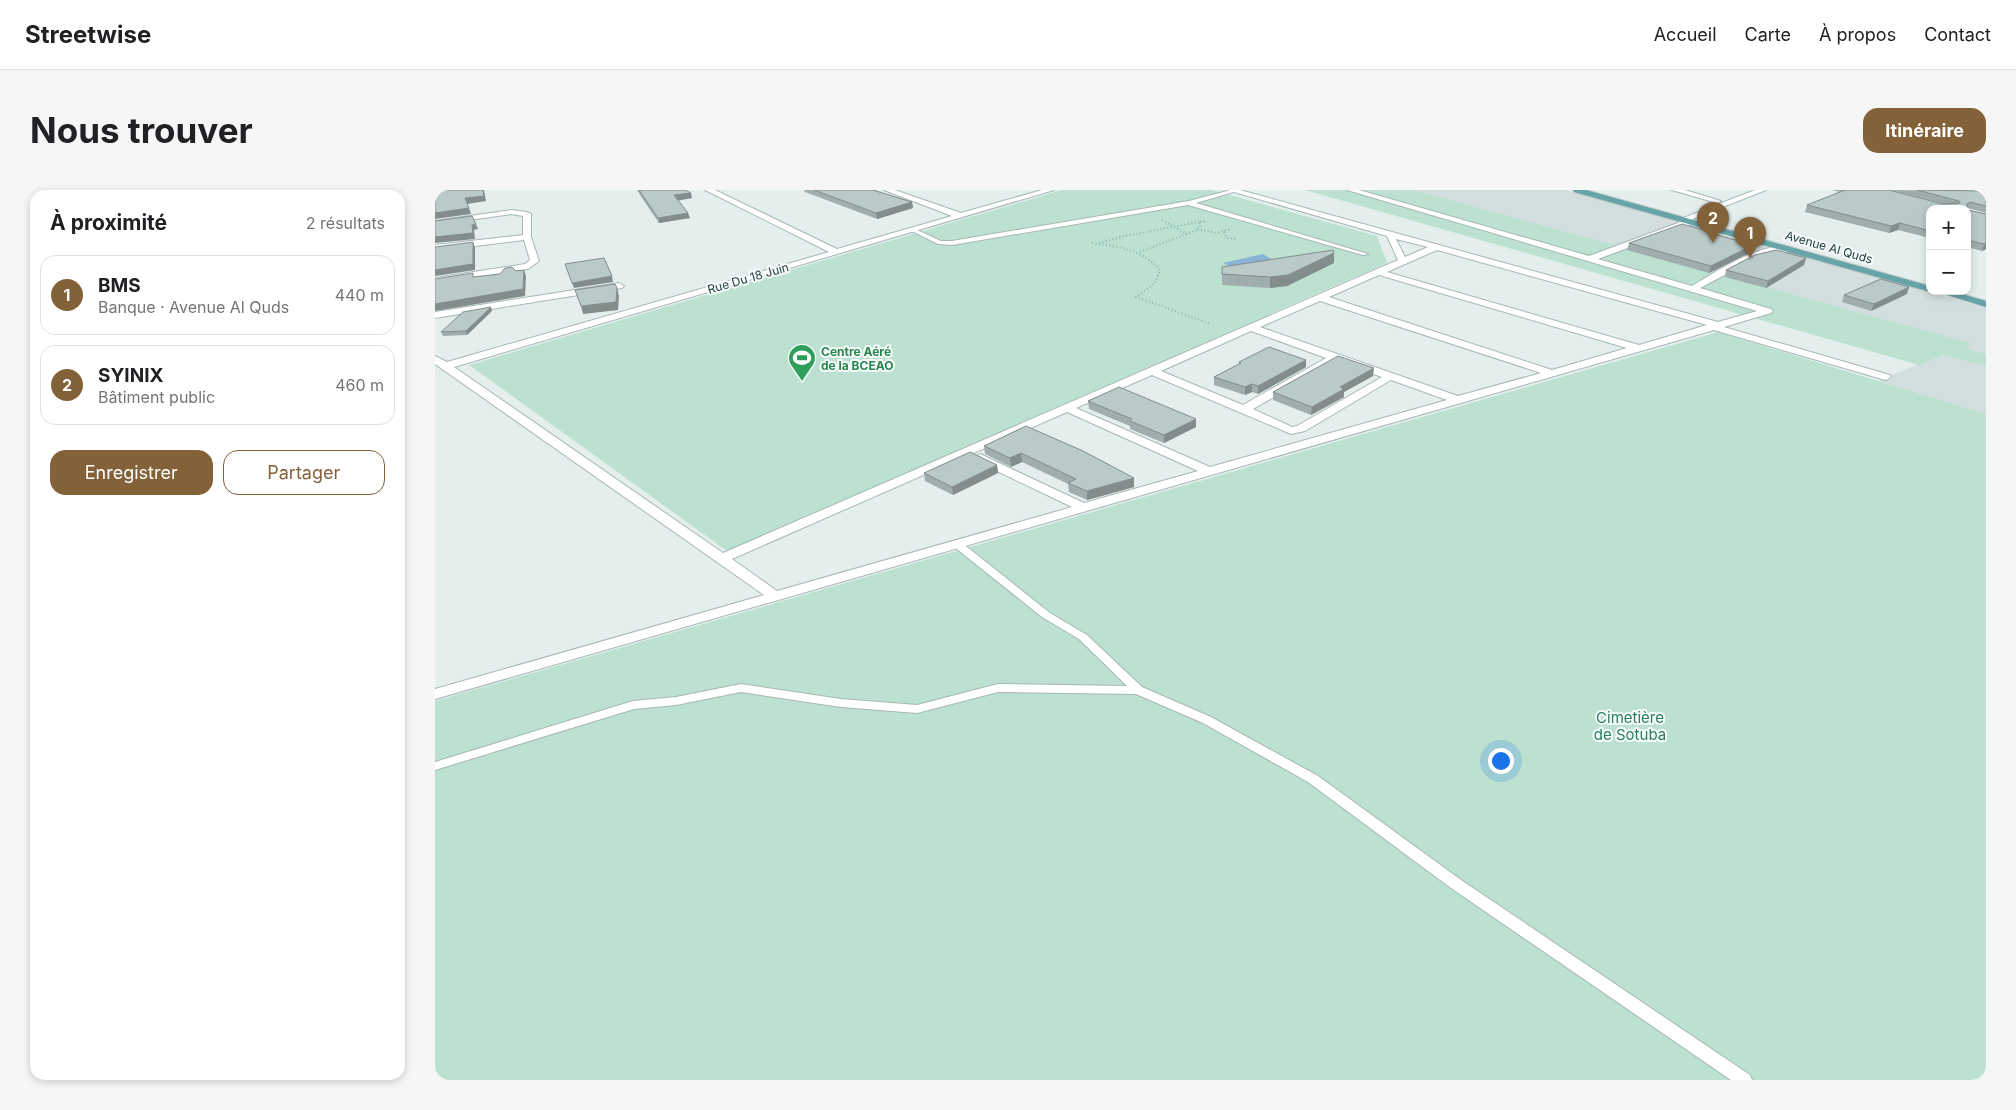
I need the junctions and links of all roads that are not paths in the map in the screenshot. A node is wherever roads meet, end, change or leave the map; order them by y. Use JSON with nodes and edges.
{"nodes":[{"id":1,"x":709,"y":190,"type":"edge"},
{"id":2,"x":888,"y":190,"type":"edge"},
{"id":3,"x":1050,"y":190,"type":"edge"},
{"id":4,"x":1234,"y":190,"type":"edge"},
{"id":5,"x":1351,"y":190,"type":"edge"},
{"id":6,"x":1577,"y":190,"type":"edge"},
{"id":7,"x":1589,"y":190,"type":"edge"},
{"id":8,"x":1676,"y":190,"type":"edge"},
{"id":9,"x":1746,"y":190,"type":"edge"},
{"id":10,"x":1762,"y":190,"type":"edge"},
{"id":11,"x":1717,"y":201,"type":"junction"},
{"id":12,"x":1187,"y":204,"type":"junction"},
{"id":13,"x":960,"y":216,"type":"junction"},
{"id":14,"x":1682,"y":218,"type":"junction"},
{"id":15,"x":435,"y":222,"type":"edge"},
{"id":16,"x":913,"y":230,"type":"junction"},
{"id":17,"x":1390,"y":234,"type":"junction"},
{"id":18,"x":527,"y":236,"type":"junction"},
{"id":19,"x":1437,"y":247,"type":"junction"},
{"id":20,"x":435,"y":248,"type":"edge"},
{"id":21,"x":1788,"y":249,"type":"junction"},
{"id":22,"x":836,"y":252,"type":"junction"},
{"id":23,"x":1365,"y":254,"type":"dead end"},
{"id":24,"x":1589,"y":259,"type":"junction"},
{"id":25,"x":1403,"y":262,"type":"junction"},
{"id":26,"x":1379,"y":272,"type":"junction"},
{"id":27,"x":435,"y":281,"type":"edge"},
{"id":28,"x":1926,"y":283,"type":"edge"},
{"id":29,"x":619,"y":286,"type":"dead end"},
{"id":30,"x":1926,"y":287,"type":"edge"},
{"id":31,"x":1693,"y":289,"type":"junction"},
{"id":32,"x":1953,"y":295,"type":"edge"},
{"id":33,"x":1969,"y":295,"type":"edge"},
{"id":34,"x":1321,"y":298,"type":"junction"},
{"id":35,"x":1986,"y":300,"type":"edge"},
{"id":36,"x":1986,"y":304,"type":"edge"},
{"id":37,"x":435,"y":315,"type":"edge"},
{"id":38,"x":1716,"y":326,"type":"junction"},
{"id":39,"x":1252,"y":328,"type":"junction"},
{"id":40,"x":1638,"y":348,"type":"junction"},
{"id":41,"x":1335,"y":357,"type":"junction"},
{"id":42,"x":435,"y":359,"type":"edge"},
{"id":43,"x":446,"y":366,"type":"junction"},
{"id":44,"x":1153,"y":371,"type":"junction"},
{"id":45,"x":1552,"y":373,"type":"junction"},
{"id":46,"x":1391,"y":376,"type":"junction"},
{"id":47,"x":1886,"y":378,"type":"dead end"},
{"id":48,"x":1458,"y":400,"type":"junction"},
{"id":49,"x":1067,"y":408,"type":"junction"},
{"id":50,"x":1244,"y":409,"type":"junction"},
{"id":51,"x":967,"y":452,"type":"junction"},
{"id":52,"x":1210,"y":472,"type":"junction"},
{"id":53,"x":1083,"y":508,"type":"junction"},
{"id":54,"x":957,"y":544,"type":"junction"},
{"id":55,"x":721,"y":559,"type":"junction"},
{"id":56,"x":775,"y":596,"type":"junction"},
{"id":57,"x":1138,"y":690,"type":"junction"},
{"id":58,"x":435,"y":694,"type":"edge"},
{"id":59,"x":435,"y":766,"type":"edge"},
{"id":60,"x":1744,"y":1080,"type":"edge"}],
"edges":[{"from":1,"to":22,"type":"street"},
{"from":2,"to":13,"type":"street"},
{"from":3,"to":13,"type":"street","name":"Rue Du 18 Juin"},
{"from":4,"to":12,"type":"lane"},
{"from":4,"to":17,"type":"street"},
{"from":5,"to":24,"type":"street"},
{"from":6,"to":14,"type":"main road","name":"Avenue Al Quds"},
{"from":7,"to":14,"type":"main road","name":"Avenue Al Quds"},
{"from":8,"to":11,"type":"street"},
{"from":9,"to":11,"type":"street"},
{"from":10,"to":14,"type":"street"},
{"from":11,"to":14,"type":"street"},
{"from":12,"to":16,"type":"lane"},
{"from":12,"to":23,"type":"lane"},
{"from":13,"to":16,"type":"street","name":"Rue Du 18 Juin"},
{"from":14,"to":21,"type":"main road","name":"Avenue Al Quds"},
{"from":14,"to":24,"type":"street"},
{"from":14,"to":28,"type":"main road","name":"Avenue Al Quds"},
{"from":15,"to":18,"type":"street"},
{"from":16,"to":22,"type":"street","name":"Rue Du 18 Juin"},
{"from":17,"to":19,"type":"street"},
{"from":17,"to":25,"type":"street"},
{"from":18,"to":20,"type":"street"},
{"from":18,"to":27,"type":"street"},
{"from":19,"to":25,"type":"street"},
{"from":19,"to":38,"type":"street"},
{"from":21,"to":30,"type":"main road","name":"Avenue Al Quds"},
{"from":21,"to":31,"type":"street"},
{"from":22,"to":43,"type":"street","name":"Rue Du 18 Juin"},
{"from":24,"to":31,"type":"street"},
{"from":25,"to":26,"type":"street"},
{"from":26,"to":34,"type":"street"},
{"from":26,"to":40,"type":"street"},
{"from":29,"to":37,"type":"street"},
{"from":31,"to":38,"type":"street"},
{"from":32,"to":36,"type":"main road"},
{"from":33,"to":35,"type":"main road"},
{"from":34,"to":39,"type":"street"},
{"from":34,"to":45,"type":"street"},
{"from":38,"to":40,"type":"street"},
{"from":38,"to":47,"type":"street"},
{"from":39,"to":41,"type":"street"},
{"from":39,"to":44,"type":"street"},
{"from":40,"to":45,"type":"street"},
{"from":41,"to":46,"type":"street"},
{"from":41,"to":50,"type":"street"},
{"from":42,"to":43,"type":"street"},
{"from":43,"to":55,"type":"street"},
{"from":44,"to":49,"type":"street"},
{"from":44,"to":50,"type":"street"},
{"from":45,"to":48,"type":"street"},
{"from":46,"to":48,"type":"street"},
{"from":46,"to":50,"type":"street"},
{"from":48,"to":52,"type":"street"},
{"from":49,"to":51,"type":"street"},
{"from":49,"to":52,"type":"street"},
{"from":51,"to":53,"type":"street"},
{"from":51,"to":55,"type":"street"},
{"from":52,"to":53,"type":"street"},
{"from":53,"to":54,"type":"street"},
{"from":54,"to":56,"type":"street"},
{"from":54,"to":57,"type":"lane"},
{"from":55,"to":56,"type":"street"},
{"from":56,"to":58,"type":"street"},
{"from":57,"to":59,"type":"lane"},
{"from":57,"to":60,"type":"lane"}]}
